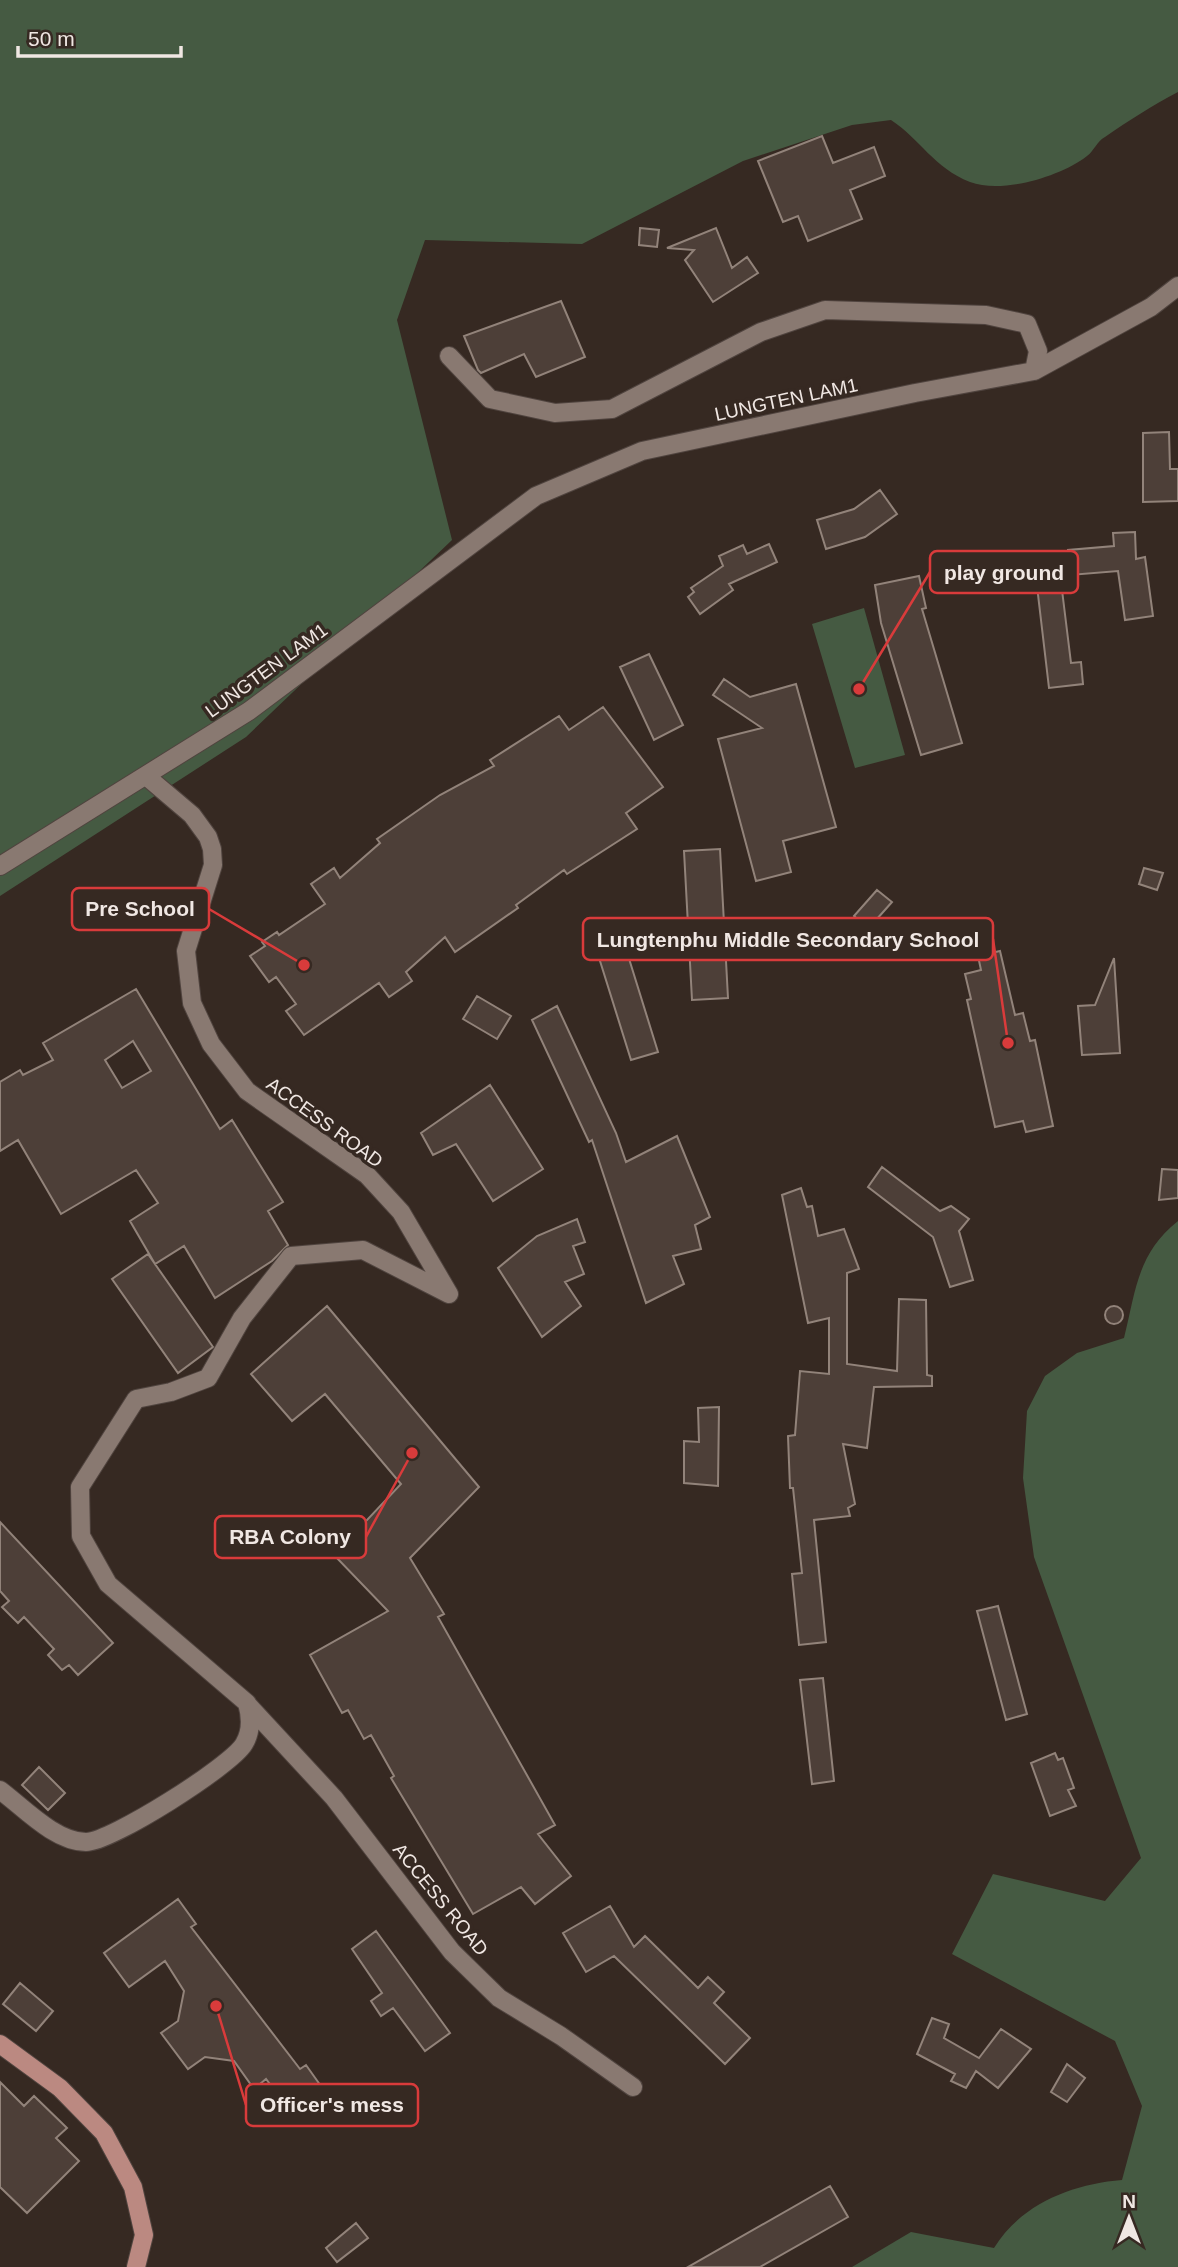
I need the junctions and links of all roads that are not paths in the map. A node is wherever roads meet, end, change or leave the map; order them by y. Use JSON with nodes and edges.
{"nodes":[{"id":1,"x":1178,"y":286,"type":"edge"},
{"id":2,"x":449,"y":356,"type":"dead end"},
{"id":3,"x":1034,"y":371,"type":"junction"},
{"id":4,"x":146,"y":776,"type":"junction"},
{"id":5,"x":0,"y":866,"type":"edge"},
{"id":6,"x":247,"y":1703,"type":"junction"},
{"id":7,"x":0,"y":1790,"type":"edge"},
{"id":8,"x":0,"y":2043,"type":"edge"},
{"id":9,"x":633,"y":2087,"type":"dead end"},
{"id":10,"x":136,"y":2267,"type":"edge"}],
"edges":[{"from":1,"to":3,"type":"street","name":"LUNGTEN LAM1"},
{"from":2,"to":3,"type":"street"},
{"from":3,"to":4,"type":"street","name":"LUNGTEN LAM1"},
{"from":4,"to":5,"type":"street","name":"LUNGTEN LAM1"},
{"from":4,"to":6,"type":"street","name":"ACCESS ROAD"},
{"from":6,"to":7,"type":"street"},
{"from":6,"to":9,"type":"street","name":"ACCESS ROAD"},
{"from":8,"to":10,"type":"main road"}]}
